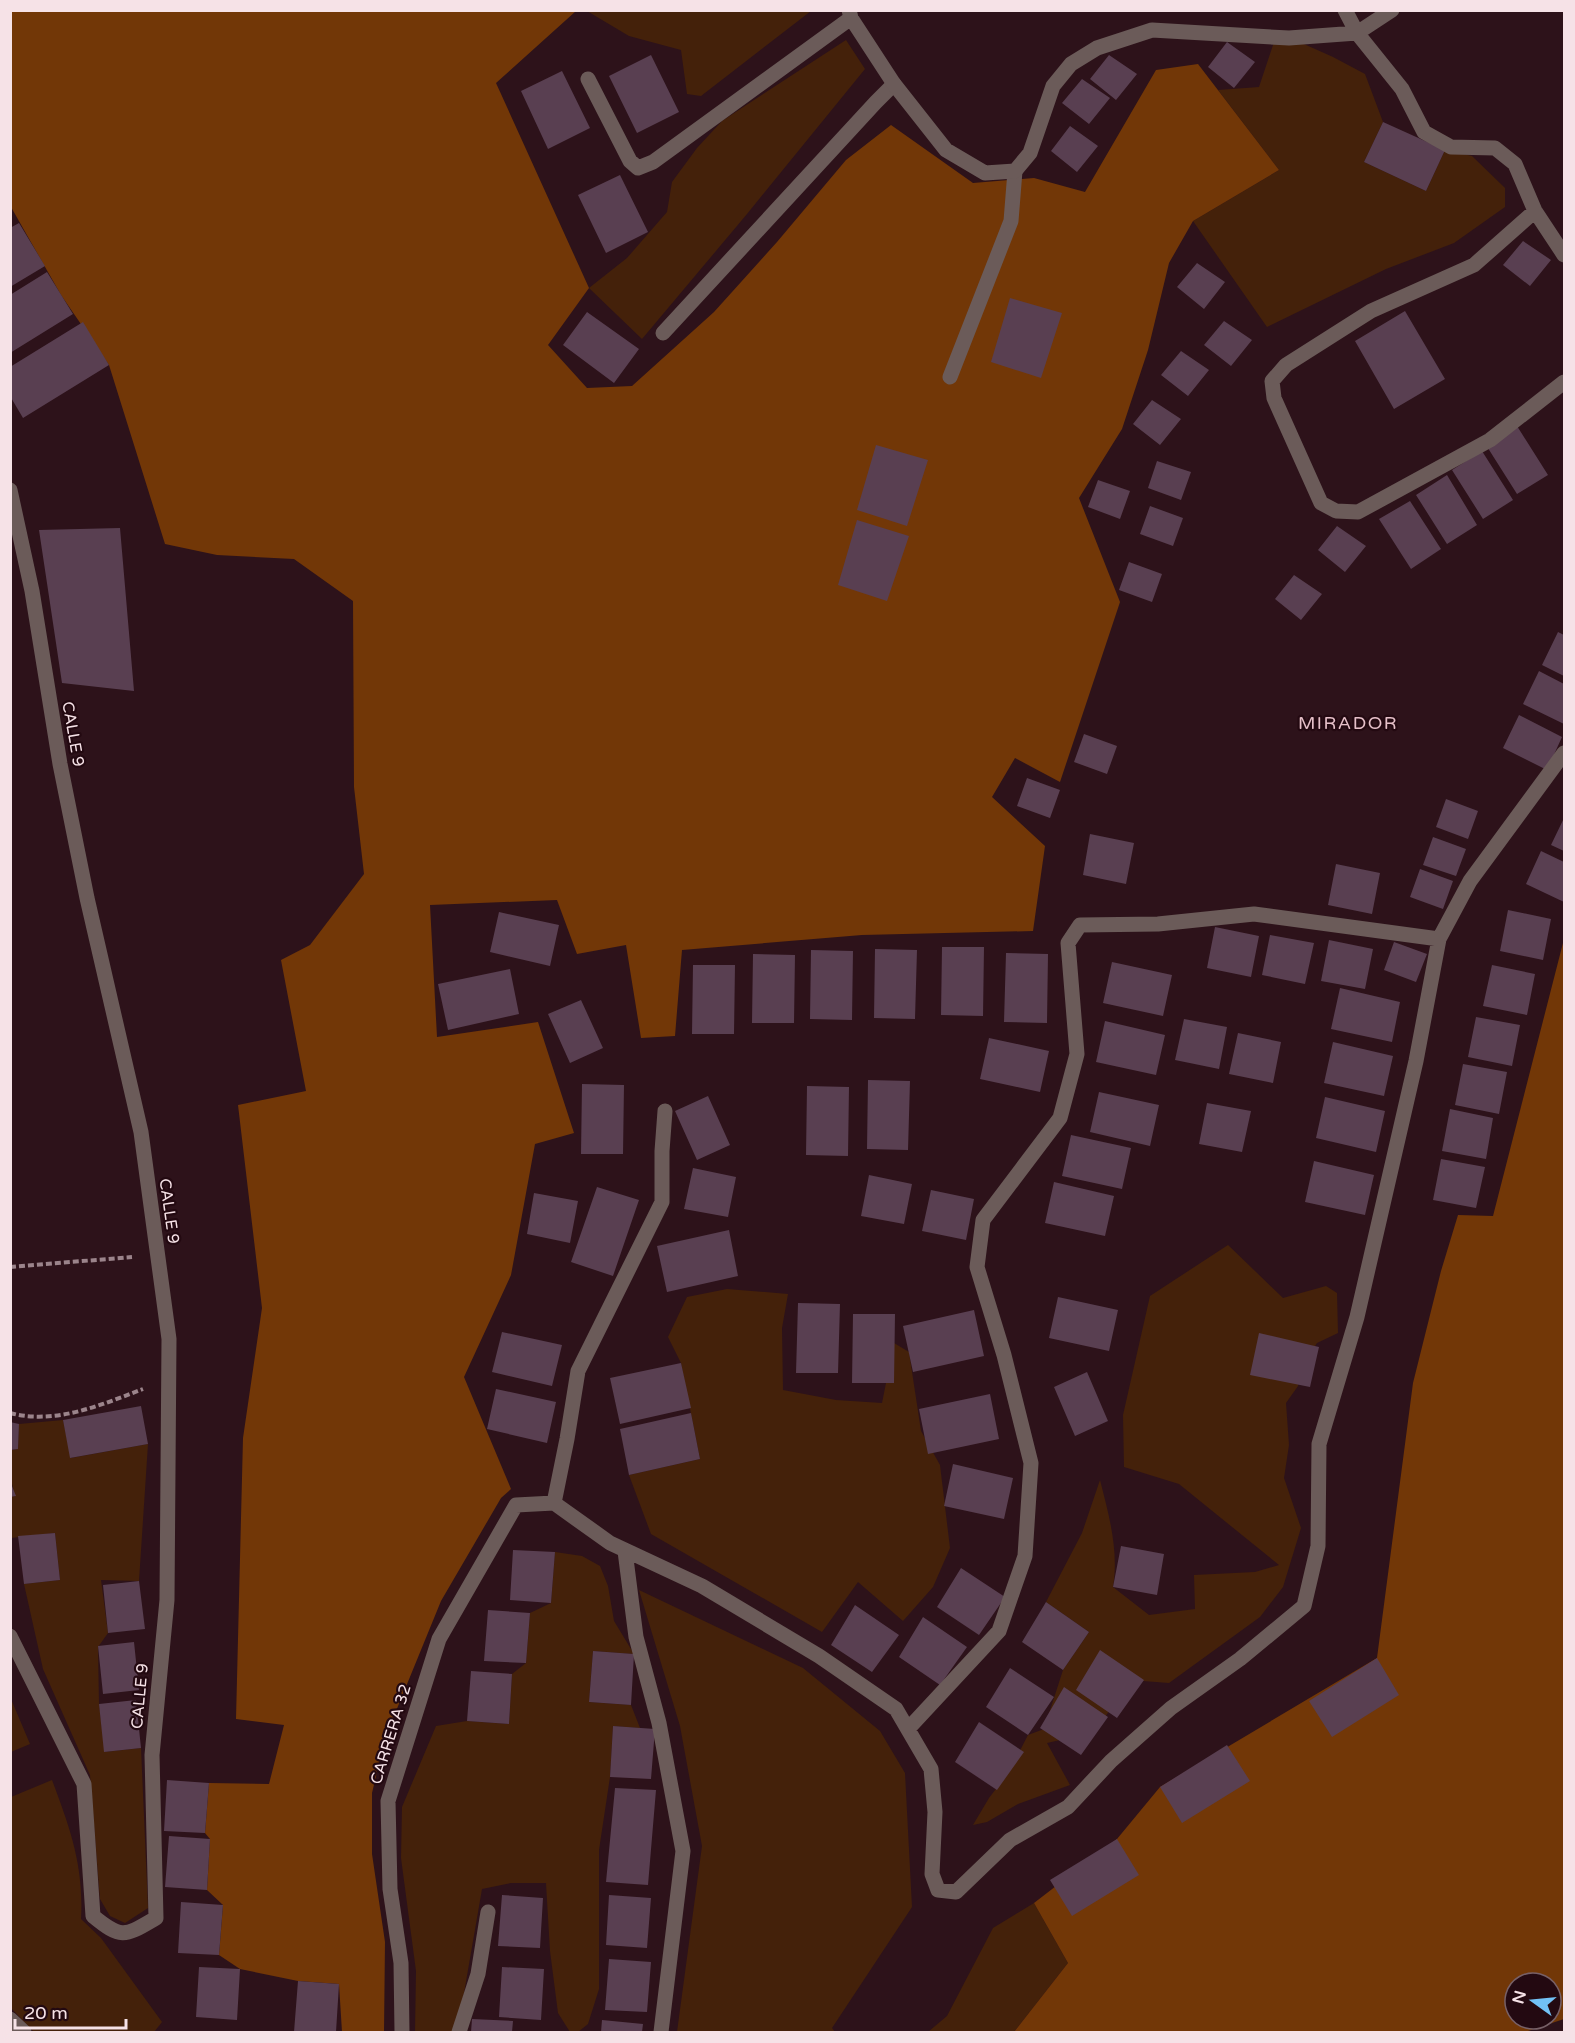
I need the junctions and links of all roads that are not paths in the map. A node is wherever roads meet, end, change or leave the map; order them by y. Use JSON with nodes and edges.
{"nodes":[{"id":1,"x":1345,"y":10,"type":"edge"},
{"id":2,"x":1392,"y":10,"type":"edge"},
{"id":3,"x":850,"y":14,"type":"edge"},
{"id":4,"x":1357,"y":33,"type":"junction"},
{"id":5,"x":588,"y":79,"type":"dead end"},
{"id":6,"x":894,"y":84,"type":"junction"},
{"id":7,"x":1015,"y":171,"type":"junction"},
{"id":8,"x":1535,"y":211,"type":"junction"},
{"id":9,"x":1564,"y":255,"type":"edge"},
{"id":10,"x":663,"y":333,"type":"dead end"},
{"id":11,"x":950,"y":377,"type":"dead end"},
{"id":12,"x":1564,"y":382,"type":"edge"},
{"id":13,"x":10,"y":490,"type":"edge"},
{"id":14,"x":1564,"y":753,"type":"edge"},
{"id":15,"x":1439,"y":939,"type":"junction"},
{"id":16,"x":665,"y":1111,"type":"dead end"},
{"id":17,"x":554,"y":1503,"type":"junction"},
{"id":18,"x":625,"y":1551,"type":"junction"},
{"id":19,"x":10,"y":1636,"type":"edge"},
{"id":20,"x":908,"y":1728,"type":"junction"},
{"id":21,"x":488,"y":1912,"type":"dead end"},
{"id":22,"x":10,"y":2019,"type":"edge"},
{"id":23,"x":24,"y":2032,"type":"edge"},
{"id":24,"x":402,"y":2032,"type":"edge"},
{"id":25,"x":459,"y":2032,"type":"edge"},
{"id":26,"x":661,"y":2032,"type":"edge"}],
"edges":[{"from":1,"to":4,"type":"street"},
{"from":2,"to":4,"type":"street"},
{"from":3,"to":5,"type":"street"},
{"from":3,"to":6,"type":"street"},
{"from":4,"to":7,"type":"street"},
{"from":4,"to":8,"type":"street"},
{"from":6,"to":7,"type":"street"},
{"from":6,"to":10,"type":"street"},
{"from":7,"to":11,"type":"street"},
{"from":8,"to":9,"type":"street"},
{"from":8,"to":12,"type":"street"},
{"from":13,"to":19,"type":"street","name":"CALLE 9"},
{"from":14,"to":15,"type":"street"},
{"from":15,"to":20,"type":"street"},
{"from":15,"to":20,"type":"street"},
{"from":16,"to":17,"type":"street"},
{"from":17,"to":18,"type":"street"},
{"from":17,"to":24,"type":"street","name":"CARRERA 32"},
{"from":18,"to":20,"type":"street"},
{"from":18,"to":26,"type":"street"},
{"from":21,"to":25,"type":"street"},
{"from":22,"to":23,"type":"street"}]}
